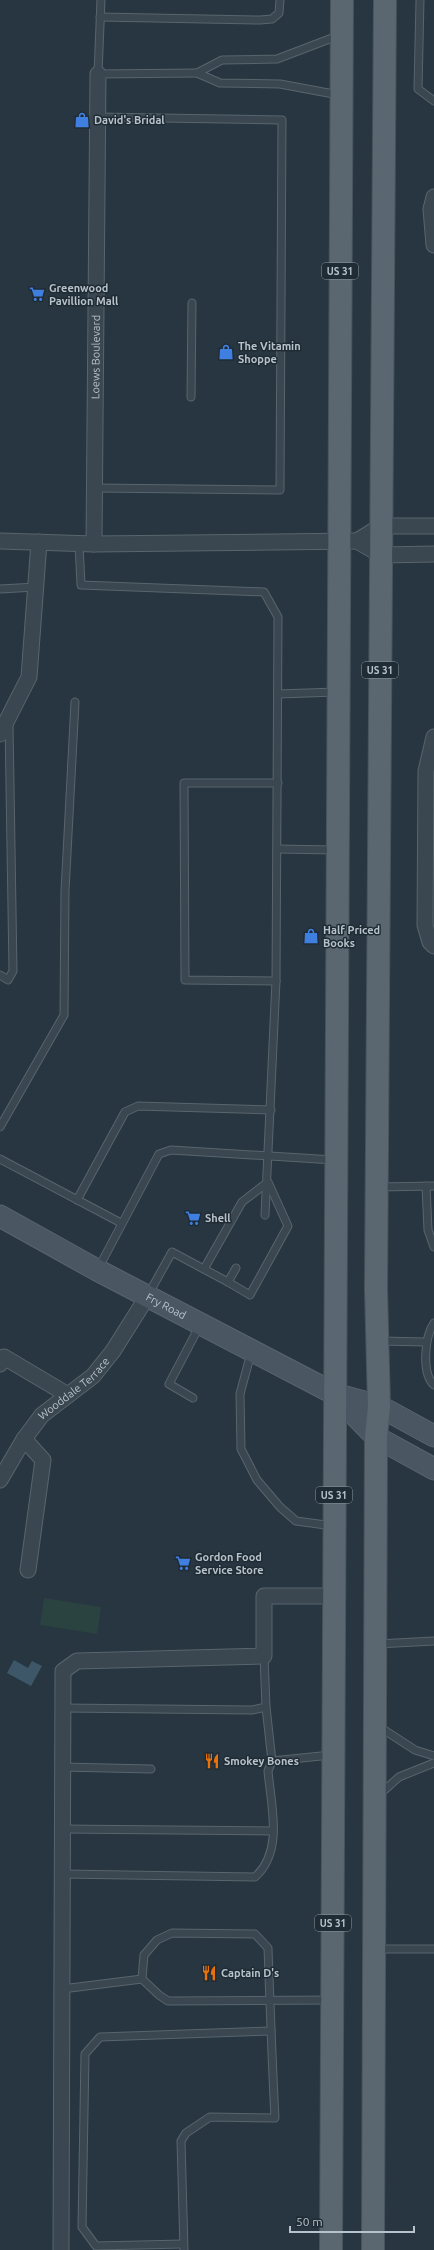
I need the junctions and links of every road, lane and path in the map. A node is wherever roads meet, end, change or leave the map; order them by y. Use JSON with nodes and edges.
{"nodes":[{"id":1,"x":101,"y":0,"type":"edge"},
{"id":2,"x":280,"y":0,"type":"edge"},
{"id":3,"x":342,"y":0,"type":"edge"},
{"id":4,"x":385,"y":0,"type":"edge"},
{"id":5,"x":420,"y":0,"type":"edge"},
{"id":6,"x":100,"y":17,"type":"junction"},
{"id":7,"x":342,"y":34,"type":"junction"},
{"id":8,"x":197,"y":73,"type":"junction"},
{"id":9,"x":98,"y":74,"type":"junction"},
{"id":10,"x":341,"y":95,"type":"junction"},
{"id":11,"x":434,"y":101,"type":"edge"},
{"id":12,"x":97,"y":117,"type":"junction"},
{"id":13,"x":434,"y":197,"type":"edge"},
{"id":14,"x":434,"y":245,"type":"edge"},
{"id":15,"x":192,"y":303,"type":"dead end"},
{"id":16,"x":191,"y":397,"type":"dead end"},
{"id":17,"x":95,"y":488,"type":"junction"},
{"id":18,"x":381,"y":526,"type":"junction"},
{"id":19,"x":434,"y":526,"type":"edge"},
{"id":20,"x":0,"y":541,"type":"edge"},
{"id":21,"x":348,"y":541,"type":"junction"},
{"id":22,"x":39,"y":542,"type":"junction"},
{"id":23,"x":79,"y":544,"type":"junction"},
{"id":24,"x":94,"y":544,"type":"junction"},
{"id":25,"x":434,"y":554,"type":"edge"},
{"id":26,"x":381,"y":555,"type":"junction"},
{"id":27,"x":0,"y":588,"type":"edge"},
{"id":28,"x":36,"y":588,"type":"junction"},
{"id":29,"x":339,"y":692,"type":"junction"},
{"id":30,"x":278,"y":694,"type":"junction"},
{"id":31,"x":74,"y":702,"type":"dead end"},
{"id":32,"x":9,"y":717,"type":"junction"},
{"id":33,"x":0,"y":734,"type":"edge"},
{"id":34,"x":434,"y":737,"type":"edge"},
{"id":35,"x":278,"y":783,"type":"junction"},
{"id":36,"x":277,"y":849,"type":"junction"},
{"id":37,"x":338,"y":850,"type":"junction"},
{"id":38,"x":434,"y":946,"type":"edge"},
{"id":39,"x":0,"y":976,"type":"edge"},
{"id":40,"x":276,"y":981,"type":"junction"},
{"id":41,"x":271,"y":1110,"type":"junction"},
{"id":42,"x":0,"y":1127,"type":"edge"},
{"id":43,"x":269,"y":1155,"type":"junction"},
{"id":44,"x":0,"y":1159,"type":"edge"},
{"id":45,"x":336,"y":1160,"type":"junction"},
{"id":46,"x":268,"y":1182,"type":"junction"},
{"id":47,"x":430,"y":1186,"type":"edge"},
{"id":48,"x":377,"y":1187,"type":"junction"},
{"id":49,"x":77,"y":1200,"type":"junction"},
{"id":50,"x":265,"y":1215,"type":"dead end"},
{"id":51,"x":0,"y":1216,"type":"edge"},
{"id":52,"x":431,"y":1220,"type":"edge"},
{"id":53,"x":121,"y":1223,"type":"junction"},
{"id":54,"x":434,"y":1247,"type":"edge"},
{"id":55,"x":236,"y":1268,"type":"dead end"},
{"id":56,"x":204,"y":1269,"type":"junction"},
{"id":57,"x":97,"y":1270,"type":"junction"},
{"id":58,"x":228,"y":1282,"type":"junction"},
{"id":59,"x":147,"y":1297,"type":"junction"},
{"id":60,"x":434,"y":1323,"type":"edge"},
{"id":61,"x":200,"y":1324,"type":"junction"},
{"id":62,"x":376,"y":1341,"type":"junction"},
{"id":63,"x":426,"y":1342,"type":"junction"},
{"id":64,"x":252,"y":1351,"type":"junction"},
{"id":65,"x":0,"y":1364,"type":"edge"},
{"id":66,"x":434,"y":1385,"type":"edge"},
{"id":67,"x":335,"y":1394,"type":"junction"},
{"id":68,"x":68,"y":1395,"type":"junction"},
{"id":69,"x":193,"y":1398,"type":"dead end"},
{"id":70,"x":379,"y":1406,"type":"junction"},
{"id":71,"x":434,"y":1436,"type":"edge"},
{"id":72,"x":376,"y":1437,"type":"junction"},
{"id":73,"x":24,"y":1439,"type":"junction"},
{"id":74,"x":434,"y":1470,"type":"edge"},
{"id":75,"x":0,"y":1480,"type":"edge"},
{"id":76,"x":334,"y":1526,"type":"junction"},
{"id":77,"x":28,"y":1570,"type":"dead end"},
{"id":78,"x":334,"y":1596,"type":"junction"},
{"id":79,"x":434,"y":1641,"type":"edge"},
{"id":80,"x":375,"y":1644,"type":"junction"},
{"id":81,"x":264,"y":1656,"type":"junction"},
{"id":82,"x":266,"y":1707,"type":"junction"},
{"id":83,"x":62,"y":1708,"type":"junction"},
{"id":84,"x":375,"y":1723,"type":"junction"},
{"id":85,"x":334,"y":1755,"type":"junction"},
{"id":86,"x":434,"y":1756,"type":"edge"},
{"id":87,"x":272,"y":1761,"type":"junction"},
{"id":88,"x":434,"y":1763,"type":"edge"},
{"id":89,"x":62,"y":1767,"type":"junction"},
{"id":90,"x":151,"y":1769,"type":"dead end"},
{"id":91,"x":374,"y":1799,"type":"junction"},
{"id":92,"x":62,"y":1830,"type":"junction"},
{"id":93,"x":273,"y":1831,"type":"junction"},
{"id":94,"x":62,"y":1874,"type":"junction"},
{"id":95,"x":374,"y":1949,"type":"junction"},
{"id":96,"x":434,"y":1949,"type":"edge"},
{"id":97,"x":142,"y":1978,"type":"junction"},
{"id":98,"x":62,"y":1989,"type":"junction"},
{"id":99,"x":270,"y":2000,"type":"junction"},
{"id":100,"x":332,"y":2000,"type":"junction"},
{"id":101,"x":271,"y":2031,"type":"junction"},
{"id":102,"x":184,"y":2247,"type":"edge"},
{"id":103,"x":61,"y":2250,"type":"edge"},
{"id":104,"x":331,"y":2250,"type":"edge"},
{"id":105,"x":373,"y":2250,"type":"edge"}],
"edges":[{"from":1,"to":6,"type":"lane"},
{"from":2,"to":6,"type":"lane"},
{"from":3,"to":7,"type":"main road","number":"US 31"},
{"from":4,"to":18,"type":"main road","number":"US 31"},
{"from":5,"to":11,"type":"lane"},
{"from":6,"to":9,"type":"lane"},
{"from":7,"to":8,"type":"lane"},
{"from":7,"to":10,"type":"main road","number":"US 31"},
{"from":8,"to":9,"type":"lane"},
{"from":8,"to":10,"type":"lane"},
{"from":9,"to":12,"type":"street","name":"Loews Boulevard"},
{"from":10,"to":21,"type":"main road","number":"US 31"},
{"from":12,"to":17,"type":"street","name":"Loews Boulevard"},
{"from":12,"to":17,"type":"lane"},
{"from":13,"to":14,"type":"street"},
{"from":15,"to":16,"type":"lane"},
{"from":17,"to":24,"type":"street","name":"Loews Boulevard"},
{"from":18,"to":19,"type":"street"},
{"from":18,"to":21,"type":"street"},
{"from":18,"to":26,"type":"main road","number":"US 31"},
{"from":20,"to":22,"type":"street"},
{"from":21,"to":24,"type":"street"},
{"from":21,"to":26,"type":"street"},
{"from":21,"to":29,"type":"main road","number":"US 31"},
{"from":22,"to":23,"type":"street"},
{"from":22,"to":28,"type":"street"},
{"from":23,"to":24,"type":"street"},
{"from":23,"to":30,"type":"lane"},
{"from":25,"to":26,"type":"street"},
{"from":26,"to":48,"type":"main road","number":"US 31"},
{"from":27,"to":28,"type":"lane"},
{"from":28,"to":32,"type":"street"},
{"from":29,"to":30,"type":"lane"},
{"from":29,"to":37,"type":"main road","number":"US 31"},
{"from":30,"to":35,"type":"lane"},
{"from":31,"to":42,"type":"lane"},
{"from":32,"to":33,"type":"street"},
{"from":32,"to":39,"type":"lane"},
{"from":34,"to":38,"type":"street"},
{"from":35,"to":36,"type":"lane"},
{"from":35,"to":40,"type":"lane"},
{"from":36,"to":37,"type":"lane"},
{"from":36,"to":40,"type":"lane"},
{"from":37,"to":45,"type":"main road","number":"US 31"},
{"from":40,"to":41,"type":"lane"},
{"from":41,"to":43,"type":"lane"},
{"from":41,"to":49,"type":"lane"},
{"from":43,"to":45,"type":"lane"},
{"from":43,"to":46,"type":"lane"},
{"from":43,"to":53,"type":"lane"},
{"from":44,"to":49,"type":"lane"},
{"from":45,"to":67,"type":"main road","number":"US 31"},
{"from":46,"to":50,"type":"lane"},
{"from":46,"to":56,"type":"lane"},
{"from":46,"to":58,"type":"lane"},
{"from":47,"to":48,"type":"lane"},
{"from":47,"to":52,"type":"lane"},
{"from":48,"to":62,"type":"main road","number":"US 31"},
{"from":49,"to":53,"type":"lane"},
{"from":51,"to":57,"type":"street","name":"Fry Road"},
{"from":52,"to":54,"type":"lane"},
{"from":53,"to":57,"type":"lane"},
{"from":55,"to":58,"type":"lane"},
{"from":56,"to":58,"type":"lane"},
{"from":56,"to":59,"type":"lane"},
{"from":57,"to":59,"type":"street","name":"Fry Road"},
{"from":59,"to":61,"type":"street","name":"Fry Road"},
{"from":59,"to":68,"type":"street","name":"Wooddale Terrace"},
{"from":60,"to":63,"type":"lane"},
{"from":61,"to":64,"type":"street","name":"Fry Road"},
{"from":61,"to":69,"type":"lane"},
{"from":62,"to":63,"type":"lane"},
{"from":62,"to":70,"type":"main road","number":"US 31"},
{"from":63,"to":66,"type":"lane"},
{"from":64,"to":67,"type":"street","name":"Fry Road"},
{"from":64,"to":76,"type":"lane"},
{"from":65,"to":68,"type":"street"},
{"from":67,"to":70,"type":"street","name":"Fry Road"},
{"from":67,"to":72,"type":"street","name":"Fry Road"},
{"from":67,"to":76,"type":"main road","number":"US 31"},
{"from":68,"to":73,"type":"street","name":"Wooddale Terrace"},
{"from":70,"to":71,"type":"street","name":"Fry Road"},
{"from":70,"to":72,"type":"main road","number":"US 31"},
{"from":72,"to":74,"type":"street","name":"Fry Road"},
{"from":72,"to":80,"type":"main road","number":"US 31"},
{"from":73,"to":75,"type":"street","name":"Wooddale Terrace"},
{"from":73,"to":77,"type":"street"},
{"from":76,"to":78,"type":"main road","number":"US 31"},
{"from":78,"to":81,"type":"street"},
{"from":78,"to":85,"type":"main road","number":"US 31"},
{"from":79,"to":80,"type":"lane"},
{"from":80,"to":84,"type":"main road","number":"US 31"},
{"from":81,"to":82,"type":"lane"},
{"from":81,"to":83,"type":"street"},
{"from":82,"to":83,"type":"lane"},
{"from":82,"to":87,"type":"lane"},
{"from":83,"to":89,"type":"street"},
{"from":84,"to":86,"type":"lane"},
{"from":84,"to":91,"type":"main road","number":"US 31"},
{"from":85,"to":87,"type":"lane"},
{"from":85,"to":100,"type":"main road","number":"US 31"},
{"from":87,"to":93,"type":"lane"},
{"from":88,"to":91,"type":"lane"},
{"from":89,"to":90,"type":"lane"},
{"from":89,"to":92,"type":"street"},
{"from":91,"to":95,"type":"main road","number":"US 31"},
{"from":92,"to":93,"type":"lane"},
{"from":92,"to":94,"type":"street"},
{"from":93,"to":94,"type":"lane"},
{"from":94,"to":98,"type":"street"},
{"from":95,"to":96,"type":"lane"},
{"from":95,"to":105,"type":"main road","number":"US 31"},
{"from":97,"to":98,"type":"lane"},
{"from":97,"to":99,"type":"lane"},
{"from":97,"to":99,"type":"lane"},
{"from":98,"to":103,"type":"street"},
{"from":99,"to":100,"type":"lane"},
{"from":99,"to":101,"type":"lane"},
{"from":100,"to":104,"type":"main road","number":"US 31"},
{"from":101,"to":102,"type":"lane"},
{"from":101,"to":102,"type":"lane"}]}
